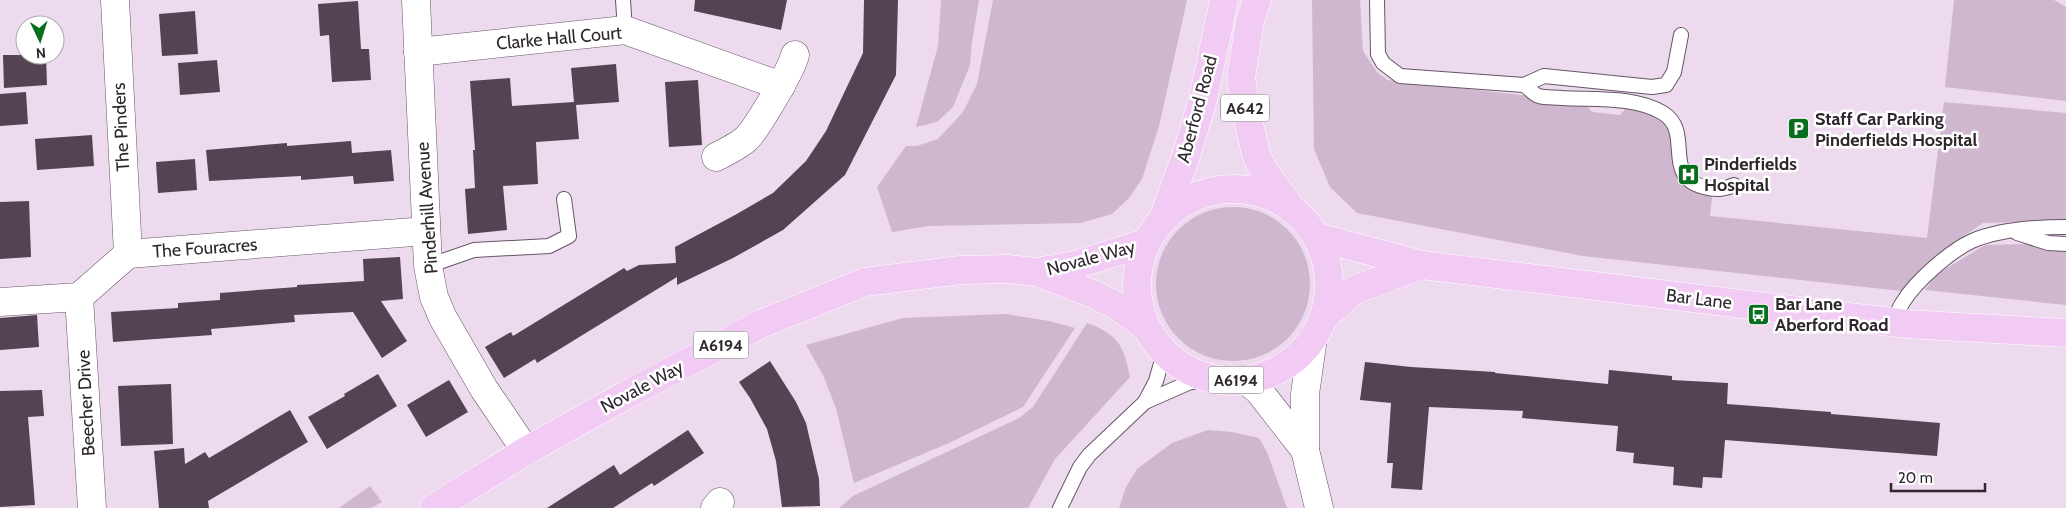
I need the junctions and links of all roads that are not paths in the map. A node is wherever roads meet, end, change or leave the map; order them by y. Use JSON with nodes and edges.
{"nodes":[{"id":1,"x":115,"y":0,"type":"edge"},
{"id":2,"x":416,"y":0,"type":"edge"},
{"id":3,"x":623,"y":0,"type":"edge"},
{"id":4,"x":1224,"y":0,"type":"edge"},
{"id":5,"x":1257,"y":0,"type":"edge"},
{"id":6,"x":1377,"y":0,"type":"edge"},
{"id":7,"x":625,"y":30,"type":"junction"},
{"id":8,"x":1681,"y":35,"type":"dead end"},
{"id":9,"x":418,"y":52,"type":"junction"},
{"id":10,"x":795,"y":55,"type":"dead end"},
{"id":11,"x":1524,"y":85,"type":"junction"},
{"id":12,"x":781,"y":86,"type":"junction"},
{"id":13,"x":716,"y":157,"type":"dead end"},
{"id":14,"x":1734,"y":185,"type":"dead end"},
{"id":15,"x":564,"y":199,"type":"dead end"},
{"id":16,"x":1291,"y":207,"type":"junction"},
{"id":17,"x":1164,"y":216,"type":"junction"},
{"id":18,"x":2066,"y":227,"type":"edge"},
{"id":19,"x":426,"y":231,"type":"junction"},
{"id":20,"x":2012,"y":232,"type":"junction"},
{"id":21,"x":1317,"y":237,"type":"junction"},
{"id":22,"x":1145,"y":243,"type":"junction"},
{"id":23,"x":2066,"y":244,"type":"edge"},
{"id":24,"x":128,"y":254,"type":"junction"},
{"id":25,"x":1422,"y":265,"type":"junction"},
{"id":26,"x":428,"y":266,"type":"junction"},
{"id":27,"x":1037,"y":272,"type":"junction"},
{"id":28,"x":80,"y":297,"type":"junction"},
{"id":29,"x":0,"y":302,"type":"edge"},
{"id":30,"x":1894,"y":323,"type":"junction"},
{"id":31,"x":1145,"y":326,"type":"junction"},
{"id":32,"x":1318,"y":328,"type":"junction"},
{"id":33,"x":2066,"y":333,"type":"edge"},
{"id":34,"x":1164,"y":353,"type":"junction"},
{"id":35,"x":1209,"y":378,"type":"junction"},
{"id":36,"x":1246,"y":380,"type":"junction"},
{"id":37,"x":1145,"y":402,"type":"junction"},
{"id":38,"x":1305,"y":450,"type":"junction"},
{"id":39,"x":526,"y":451,"type":"junction"},
{"id":40,"x":92,"y":508,"type":"edge"},
{"id":41,"x":434,"y":508,"type":"edge"},
{"id":42,"x":1060,"y":508,"type":"edge"},
{"id":43,"x":1320,"y":508,"type":"edge"}],
"edges":[{"from":1,"to":24,"type":"street","name":"The Pinders"},
{"from":2,"to":9,"type":"street","name":"Pinderhill Avenue"},
{"from":3,"to":7,"type":"lane"},
{"from":4,"to":17,"type":"main road","name":"Aberford Road","number":"A642"},
{"from":5,"to":16,"type":"main road","name":"Aberford Road","number":"A642"},
{"from":6,"to":11,"type":"lane"},
{"from":7,"to":9,"type":"street","name":"Clarke Hall Court"},
{"from":7,"to":12,"type":"street","name":"Clarke Hall Court"},
{"from":8,"to":11,"type":"lane"},
{"from":9,"to":19,"type":"street","name":"Pinderhill Avenue"},
{"from":10,"to":12,"type":"street"},
{"from":11,"to":14,"type":"lane"},
{"from":12,"to":13,"type":"street"},
{"from":15,"to":26,"type":"lane"},
{"from":16,"to":17,"type":"main road","number":"A6194"},
{"from":16,"to":21,"type":"main road","number":"A6194"},
{"from":17,"to":22,"type":"main road","number":"A6194"},
{"from":18,"to":20,"type":"lane"},
{"from":19,"to":24,"type":"street","name":"The Fouracres"},
{"from":19,"to":26,"type":"street","name":"Pinderhill Avenue"},
{"from":20,"to":23,"type":"lane"},
{"from":20,"to":30,"type":"lane"},
{"from":21,"to":25,"type":"main road","name":"Bar Lane","number":"A6194"},
{"from":21,"to":32,"type":"main road","number":"A6194"},
{"from":22,"to":27,"type":"main road","name":"Novale Way","number":"A6194"},
{"from":22,"to":31,"type":"main road","number":"A6194"},
{"from":24,"to":28,"type":"street","name":"The Fouracres"},
{"from":25,"to":30,"type":"main road","name":"Bar Lane","number":"A6194"},
{"from":25,"to":32,"type":"main road","name":"Bar Lane","number":"A6194"},
{"from":26,"to":39,"type":"street","name":"Pinderhill Avenue"},
{"from":27,"to":31,"type":"main road","name":"Novale Way","number":"A6194"},
{"from":27,"to":39,"type":"main road","name":"Novale Way","number":"A6194"},
{"from":28,"to":29,"type":"street"},
{"from":28,"to":40,"type":"street","name":"Beecher Drive"},
{"from":30,"to":33,"type":"main road","name":"Bar Lane","number":"A6194"},
{"from":31,"to":34,"type":"main road","number":"A6194"},
{"from":32,"to":36,"type":"main road","number":"A6194"},
{"from":32,"to":38,"type":"street"},
{"from":34,"to":35,"type":"main road","number":"A6194"},
{"from":34,"to":37,"type":"lane"},
{"from":35,"to":36,"type":"main road","number":"A6194"},
{"from":35,"to":37,"type":"lane"},
{"from":36,"to":38,"type":"street"},
{"from":37,"to":42,"type":"lane"},
{"from":38,"to":43,"type":"street"},
{"from":39,"to":41,"type":"main road","name":"Novale Way","number":"A6194"}]}
